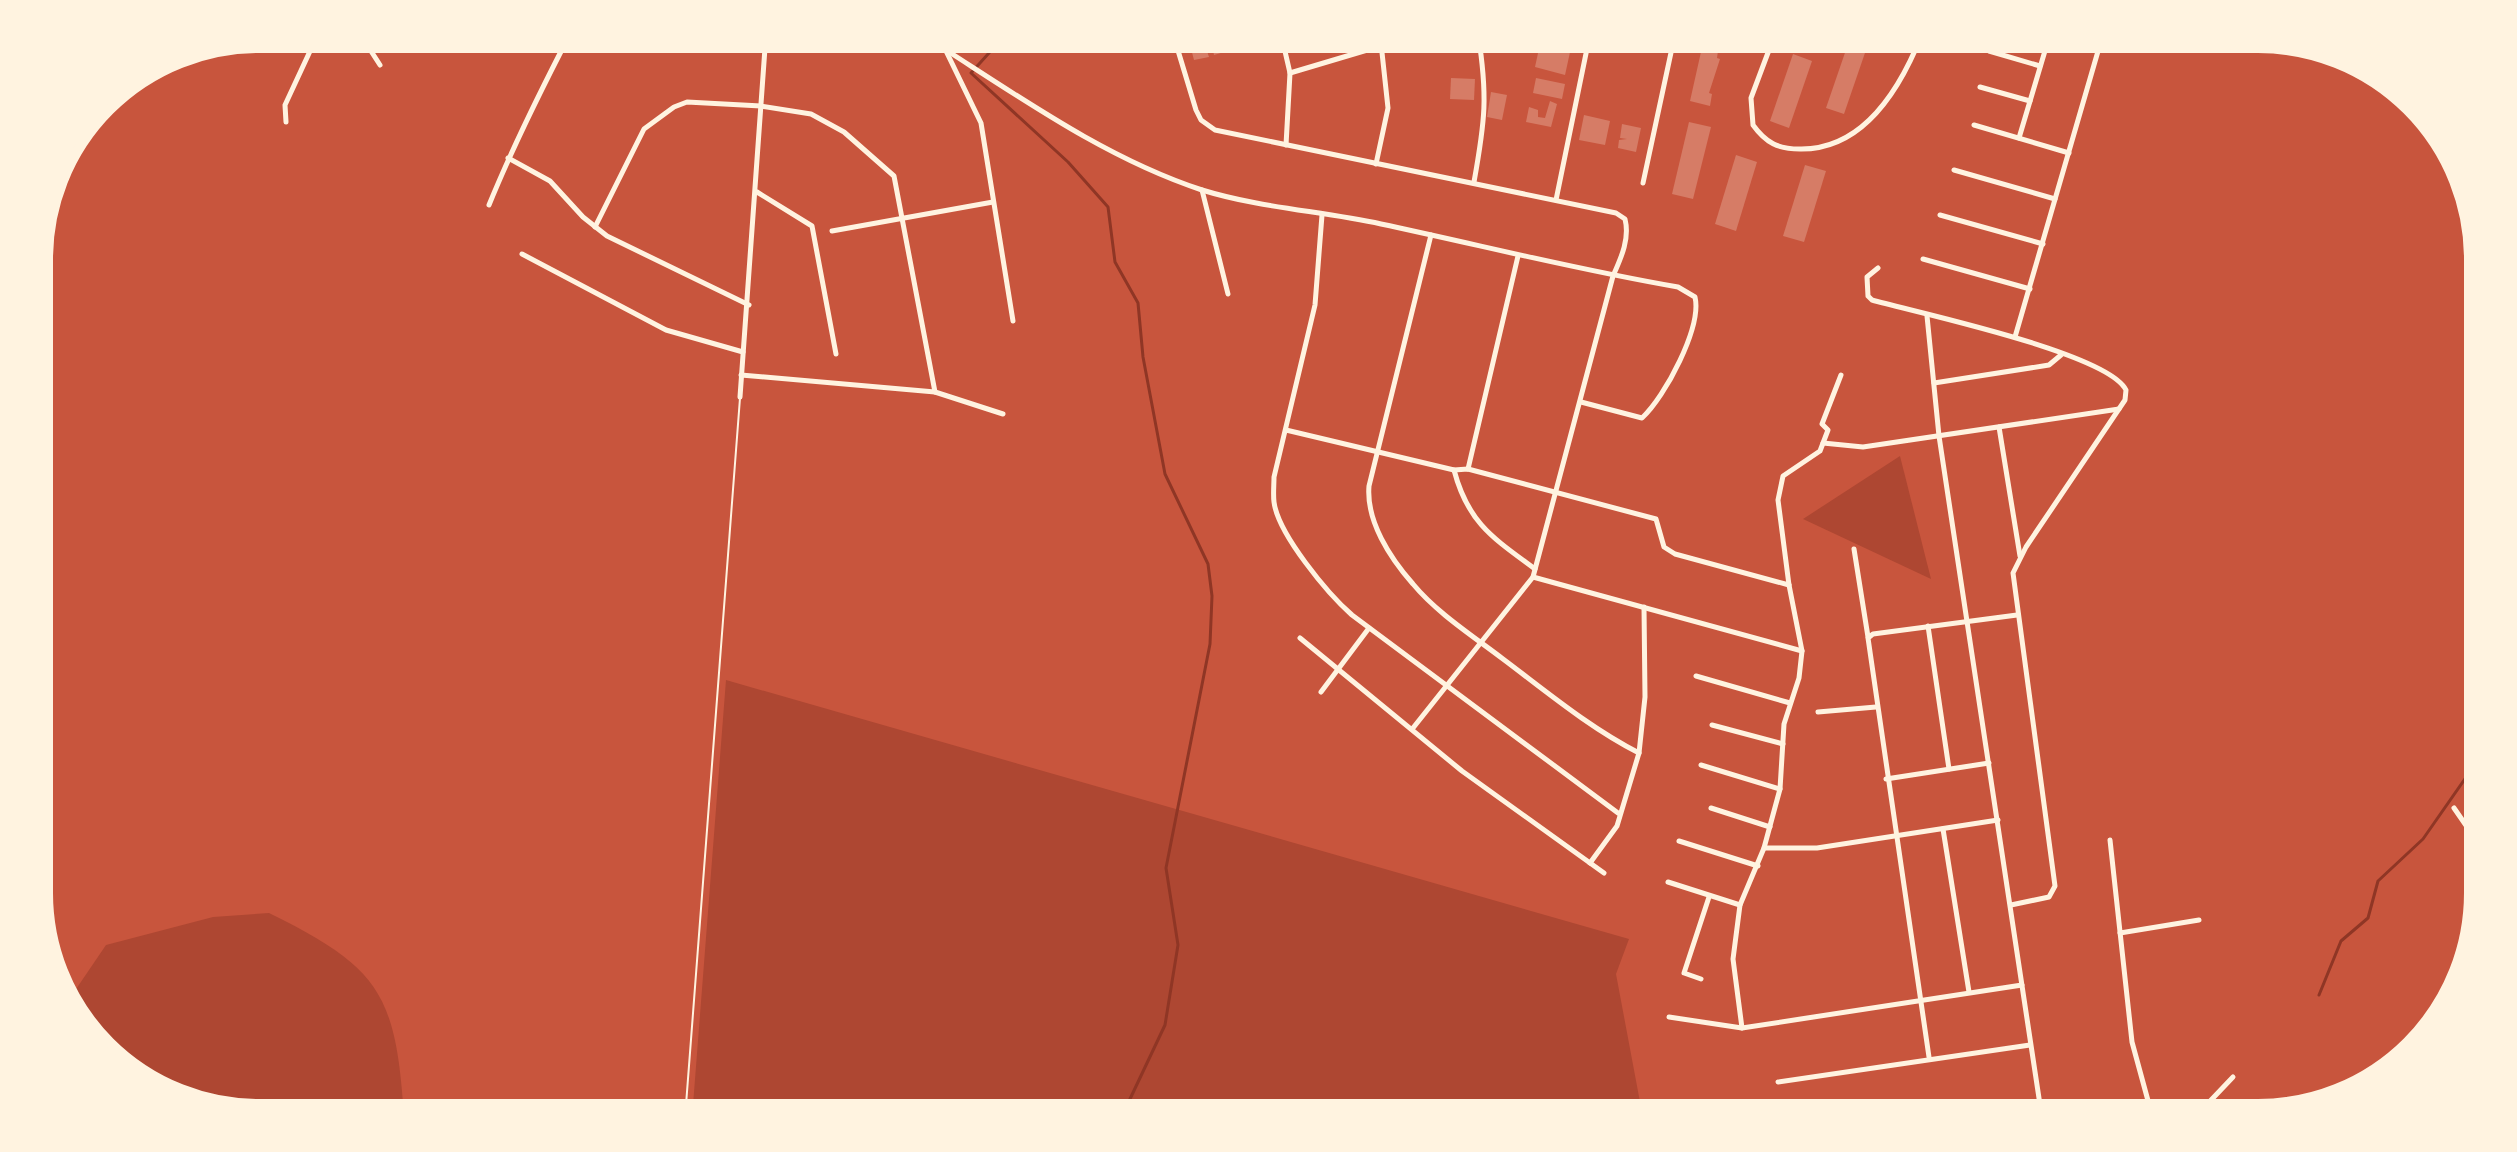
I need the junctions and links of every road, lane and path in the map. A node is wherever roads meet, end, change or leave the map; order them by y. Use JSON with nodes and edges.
{"nodes":[{"id":1,"x":311,"y":48,"type":"edge"},
{"id":2,"x":369,"y":48,"type":"edge"},
{"id":3,"x":560,"y":48,"type":"edge"},
{"id":4,"x":765,"y":48,"type":"edge"},
{"id":5,"x":943,"y":48,"type":"edge"},
{"id":6,"x":1178,"y":48,"type":"edge"},
{"id":7,"x":1284,"y":48,"type":"edge"},
{"id":8,"x":1374,"y":48,"type":"edge"},
{"id":9,"x":1384,"y":48,"type":"edge"},
{"id":10,"x":1480,"y":48,"type":"edge"},
{"id":11,"x":1587,"y":48,"type":"edge"},
{"id":12,"x":1672,"y":48,"type":"edge"},
{"id":13,"x":1770,"y":48,"type":"edge"},
{"id":14,"x":1916,"y":48,"type":"edge"},
{"id":15,"x":2046,"y":48,"type":"edge"},
{"id":16,"x":2099,"y":48,"type":"edge"},
{"id":17,"x":563,"y":50,"type":"joint"},
{"id":18,"x":946,"y":50,"type":"junction"},
{"id":19,"x":1989,"y":51,"type":"dead end"},
{"id":20,"x":380,"y":65,"type":"dead end"},
{"id":21,"x":2040,"y":66,"type":"junction"},
{"id":22,"x":1290,"y":73,"type":"junction"},
{"id":23,"x":1980,"y":87,"type":"dead end"},
{"id":24,"x":2030,"y":101,"type":"junction"},
{"id":25,"x":761,"y":106,"type":"junction"},
{"id":26,"x":286,"y":122,"type":"dead end"},
{"id":27,"x":1974,"y":125,"type":"dead end"},
{"id":28,"x":2019,"y":138,"type":"junction"},
{"id":29,"x":1286,"y":145,"type":"junction"},
{"id":30,"x":2069,"y":153,"type":"junction"},
{"id":31,"x":508,"y":158,"type":"junction"},
{"id":32,"x":1376,"y":164,"type":"junction"},
{"id":33,"x":1954,"y":170,"type":"dead end"},
{"id":34,"x":1474,"y":182,"type":"junction"},
{"id":35,"x":1643,"y":183,"type":"dead end"},
{"id":36,"x":1202,"y":190,"type":"junction"},
{"id":37,"x":757,"y":192,"type":"junction"},
{"id":38,"x":2055,"y":199,"type":"junction"},
{"id":39,"x":1556,"y":200,"type":"junction"},
{"id":40,"x":993,"y":202,"type":"junction"},
{"id":41,"x":489,"y":205,"type":"dead end"},
{"id":42,"x":1322,"y":215,"type":"junction"},
{"id":43,"x":1940,"y":215,"type":"dead end"},
{"id":44,"x":903,"y":217,"type":"junction"},
{"id":45,"x":595,"y":227,"type":"junction"},
{"id":46,"x":832,"y":231,"type":"dead end"},
{"id":47,"x":1431,"y":235,"type":"junction"},
{"id":48,"x":2043,"y":244,"type":"junction"},
{"id":49,"x":522,"y":254,"type":"dead end"},
{"id":50,"x":1518,"y":256,"type":"junction"},
{"id":51,"x":1923,"y":259,"type":"dead end"},
{"id":52,"x":1878,"y":268,"type":"dead end"},
{"id":53,"x":1613,"y":276,"type":"junction"},
{"id":54,"x":2030,"y":289,"type":"junction"},
{"id":55,"x":1228,"y":294,"type":"dead end"},
{"id":56,"x":749,"y":305,"type":"junction"},
{"id":57,"x":1927,"y":316,"type":"junction"},
{"id":58,"x":1013,"y":321,"type":"dead end"},
{"id":59,"x":2015,"y":337,"type":"junction"},
{"id":60,"x":743,"y":352,"type":"junction"},
{"id":61,"x":836,"y":354,"type":"dead end"},
{"id":62,"x":2061,"y":355,"type":"junction"},
{"id":63,"x":741,"y":375,"type":"junction"},
{"id":64,"x":1841,"y":375,"type":"dead end"},
{"id":65,"x":1934,"y":383,"type":"junction"},
{"id":66,"x":935,"y":392,"type":"junction"},
{"id":67,"x":740,"y":397,"type":"joint"},
{"id":68,"x":1581,"y":402,"type":"junction"},
{"id":69,"x":2120,"y":408,"type":"junction"},
{"id":70,"x":1003,"y":414,"type":"dead end"},
{"id":71,"x":1999,"y":427,"type":"junction"},
{"id":72,"x":1286,"y":430,"type":"junction"},
{"id":73,"x":1939,"y":436,"type":"junction"},
{"id":74,"x":1823,"y":443,"type":"junction"},
{"id":75,"x":1378,"y":452,"type":"junction"},
{"id":76,"x":1468,"y":469,"type":"junction"},
{"id":77,"x":1454,"y":470,"type":"junction"},
{"id":78,"x":1558,"y":493,"type":"junction"},
{"id":79,"x":1854,"y":549,"type":"dead end"},
{"id":80,"x":2020,"y":557,"type":"junction"},
{"id":81,"x":1535,"y":569,"type":"junction"},
{"id":82,"x":1533,"y":577,"type":"junction"},
{"id":83,"x":1789,"y":585,"type":"junction"},
{"id":84,"x":1644,"y":607,"type":"junction"},
{"id":85,"x":2017,"y":615,"type":"junction"},
{"id":86,"x":1968,"y":619,"type":"junction"},
{"id":87,"x":1928,"y":626,"type":"junction"},
{"id":88,"x":1369,"y":628,"type":"junction"},
{"id":89,"x":1300,"y":638,"type":"dead end"},
{"id":90,"x":1868,"y":638,"type":"junction"},
{"id":91,"x":1481,"y":642,"type":"junction"},
{"id":92,"x":1802,"y":651,"type":"junction"},
{"id":93,"x":1339,"y":668,"type":"junction"},
{"id":94,"x":1696,"y":676,"type":"dead end"},
{"id":95,"x":1446,"y":687,"type":"junction"},
{"id":96,"x":1321,"y":692,"type":"dead end"},
{"id":97,"x":1790,"y":703,"type":"junction"},
{"id":98,"x":1876,"y":707,"type":"junction"},
{"id":99,"x":1818,"y":712,"type":"dead end"},
{"id":100,"x":1712,"y":725,"type":"dead end"},
{"id":101,"x":1413,"y":728,"type":"junction"},
{"id":102,"x":1783,"y":744,"type":"junction"},
{"id":103,"x":1639,"y":753,"type":"junction"},
{"id":104,"x":1989,"y":763,"type":"junction"},
{"id":105,"x":1701,"y":765,"type":"dead end"},
{"id":106,"x":1949,"y":769,"type":"junction"},
{"id":107,"x":1886,"y":779,"type":"junction"},
{"id":108,"x":1780,"y":789,"type":"junction"},
{"id":109,"x":1711,"y":808,"type":"dead end"},
{"id":110,"x":2454,"y":808,"type":"dead end"},
{"id":111,"x":1618,"y":813,"type":"junction"},
{"id":112,"x":1998,"y":820,"type":"junction"},
{"id":113,"x":1770,"y":827,"type":"junction"},
{"id":114,"x":1943,"y":829,"type":"junction"},
{"id":115,"x":2469,"y":830,"type":"edge"},
{"id":116,"x":1894,"y":837,"type":"junction"},
{"id":117,"x":2110,"y":840,"type":"dead end"},
{"id":118,"x":1679,"y":841,"type":"dead end"},
{"id":119,"x":1764,"y":848,"type":"junction"},
{"id":120,"x":1590,"y":863,"type":"junction"},
{"id":121,"x":1758,"y":866,"type":"junction"},
{"id":122,"x":1604,"y":873,"type":"dead end"},
{"id":123,"x":1668,"y":882,"type":"dead end"},
{"id":124,"x":1709,"y":897,"type":"junction"},
{"id":125,"x":1740,"y":905,"type":"junction"},
{"id":126,"x":2011,"y":905,"type":"junction"},
{"id":127,"x":2199,"y":920,"type":"dead end"},
{"id":128,"x":2120,"y":933,"type":"junction"},
{"id":129,"x":1701,"y":979,"type":"dead end"},
{"id":130,"x":2022,"y":985,"type":"junction"},
{"id":131,"x":1969,"y":992,"type":"junction"},
{"id":132,"x":1918,"y":1000,"type":"junction"},
{"id":133,"x":1669,"y":1017,"type":"dead end"},
{"id":134,"x":1742,"y":1028,"type":"junction"},
{"id":135,"x":2030,"y":1045,"type":"junction"},
{"id":136,"x":1929,"y":1057,"type":"junction"},
{"id":137,"x":2233,"y":1077,"type":"dead end"},
{"id":138,"x":1778,"y":1082,"type":"dead end"},
{"id":139,"x":686,"y":1104,"type":"edge"},
{"id":140,"x":2040,"y":1104,"type":"edge"},
{"id":141,"x":2149,"y":1104,"type":"edge"},
{"id":142,"x":2207,"y":1104,"type":"edge"}],
"edges":[{"from":1,"to":26,"type":"street"},
{"from":2,"to":20,"type":"street"},
{"from":3,"to":17,"type":"street"},
{"from":4,"to":25,"type":"street"},
{"from":5,"to":18,"type":"street"},
{"from":6,"to":29,"type":"street"},
{"from":7,"to":22,"type":"street"},
{"from":8,"to":22,"type":"street"},
{"from":9,"to":32,"type":"street"},
{"from":10,"to":34,"type":"street"},
{"from":11,"to":39,"type":"street"},
{"from":12,"to":35,"type":"street"},
{"from":13,"to":14,"type":"street"},
{"from":15,"to":21,"type":"street"},
{"from":16,"to":30,"type":"street"},
{"from":17,"to":31,"type":"street"},
{"from":18,"to":36,"type":"street"},
{"from":18,"to":40,"type":"street"},
{"from":19,"to":21,"type":"street"},
{"from":21,"to":24,"type":"street"},
{"from":22,"to":29,"type":"street"},
{"from":23,"to":24,"type":"street"},
{"from":24,"to":28,"type":"street"},
{"from":25,"to":37,"type":"street"},
{"from":25,"to":44,"type":"street"},
{"from":25,"to":45,"type":"street"},
{"from":27,"to":28,"type":"street"},
{"from":28,"to":30,"type":"street"},
{"from":29,"to":32,"type":"street"},
{"from":30,"to":38,"type":"street"},
{"from":31,"to":41,"type":"street"},
{"from":31,"to":45,"type":"street"},
{"from":32,"to":34,"type":"street"},
{"from":33,"to":38,"type":"street"},
{"from":34,"to":39,"type":"street"},
{"from":36,"to":42,"type":"street"},
{"from":36,"to":55,"type":"street"},
{"from":37,"to":56,"type":"street"},
{"from":37,"to":61,"type":"street"},
{"from":38,"to":48,"type":"street"},
{"from":39,"to":53,"type":"street"},
{"from":40,"to":44,"type":"street"},
{"from":40,"to":58,"type":"street"},
{"from":42,"to":47,"type":"street"},
{"from":42,"to":72,"type":"street"},
{"from":43,"to":48,"type":"street"},
{"from":44,"to":46,"type":"street"},
{"from":44,"to":66,"type":"street"},
{"from":45,"to":56,"type":"street"},
{"from":47,"to":50,"type":"street"},
{"from":47,"to":75,"type":"street"},
{"from":48,"to":54,"type":"street"},
{"from":49,"to":60,"type":"street"},
{"from":50,"to":53,"type":"street"},
{"from":50,"to":76,"type":"street"},
{"from":51,"to":54,"type":"street"},
{"from":52,"to":57,"type":"street"},
{"from":53,"to":68,"type":"street"},
{"from":53,"to":68,"type":"street"},
{"from":54,"to":59,"type":"street"},
{"from":56,"to":60,"type":"street"},
{"from":57,"to":59,"type":"street"},
{"from":57,"to":65,"type":"street"},
{"from":59,"to":62,"type":"street"},
{"from":60,"to":63,"type":"street"},
{"from":62,"to":65,"type":"street"},
{"from":62,"to":69,"type":"street"},
{"from":63,"to":66,"type":"street"},
{"from":63,"to":67,"type":"street"},
{"from":64,"to":74,"type":"street"},
{"from":65,"to":73,"type":"street"},
{"from":66,"to":70,"type":"street"},
{"from":67,"to":139,"type":"lane"},
{"from":68,"to":78,"type":"street"},
{"from":69,"to":71,"type":"street"},
{"from":69,"to":80,"type":"street"},
{"from":71,"to":73,"type":"street"},
{"from":71,"to":80,"type":"street"},
{"from":72,"to":75,"type":"street"},
{"from":72,"to":88,"type":"street"},
{"from":73,"to":74,"type":"street"},
{"from":73,"to":86,"type":"street"},
{"from":74,"to":83,"type":"street"},
{"from":75,"to":77,"type":"street"},
{"from":75,"to":91,"type":"street"},
{"from":76,"to":77,"type":"street"},
{"from":76,"to":78,"type":"street"},
{"from":77,"to":81,"type":"street"},
{"from":78,"to":81,"type":"street"},
{"from":78,"to":83,"type":"street"},
{"from":79,"to":90,"type":"street"},
{"from":80,"to":85,"type":"street"},
{"from":81,"to":82,"type":"street"},
{"from":82,"to":84,"type":"street"},
{"from":82,"to":91,"type":"street"},
{"from":83,"to":92,"type":"street"},
{"from":84,"to":92,"type":"street"},
{"from":84,"to":103,"type":"street"},
{"from":85,"to":86,"type":"street"},
{"from":85,"to":126,"type":"street"},
{"from":86,"to":87,"type":"street"},
{"from":86,"to":104,"type":"street"},
{"from":87,"to":90,"type":"street"},
{"from":87,"to":106,"type":"street"},
{"from":88,"to":93,"type":"street"},
{"from":88,"to":95,"type":"street"},
{"from":89,"to":93,"type":"street"},
{"from":90,"to":98,"type":"street"},
{"from":91,"to":95,"type":"street"},
{"from":91,"to":103,"type":"street"},
{"from":92,"to":97,"type":"street"},
{"from":93,"to":96,"type":"street"},
{"from":93,"to":101,"type":"street"},
{"from":94,"to":97,"type":"street"},
{"from":95,"to":101,"type":"street"},
{"from":95,"to":111,"type":"street"},
{"from":97,"to":102,"type":"street"},
{"from":98,"to":99,"type":"street"},
{"from":98,"to":107,"type":"street"},
{"from":100,"to":102,"type":"street"},
{"from":101,"to":120,"type":"street"},
{"from":102,"to":108,"type":"street"},
{"from":103,"to":111,"type":"street"},
{"from":104,"to":106,"type":"street"},
{"from":104,"to":112,"type":"street"},
{"from":105,"to":108,"type":"street"},
{"from":106,"to":107,"type":"street"},
{"from":107,"to":116,"type":"street"},
{"from":108,"to":113,"type":"street"},
{"from":109,"to":113,"type":"street"},
{"from":110,"to":115,"type":"street"},
{"from":111,"to":120,"type":"street"},
{"from":112,"to":114,"type":"street"},
{"from":112,"to":126,"type":"street"},
{"from":113,"to":119,"type":"street"},
{"from":114,"to":116,"type":"street"},
{"from":114,"to":131,"type":"street"},
{"from":116,"to":119,"type":"street"},
{"from":116,"to":132,"type":"street"},
{"from":117,"to":128,"type":"street"},
{"from":118,"to":121,"type":"street"},
{"from":119,"to":121,"type":"street"},
{"from":120,"to":122,"type":"street"},
{"from":121,"to":125,"type":"street"},
{"from":123,"to":124,"type":"street"},
{"from":124,"to":125,"type":"street"},
{"from":124,"to":129,"type":"street"},
{"from":125,"to":134,"type":"street"},
{"from":126,"to":130,"type":"street"},
{"from":127,"to":128,"type":"street"},
{"from":128,"to":141,"type":"street"},
{"from":130,"to":131,"type":"street"},
{"from":130,"to":135,"type":"street"},
{"from":131,"to":132,"type":"street"},
{"from":132,"to":134,"type":"street"},
{"from":132,"to":136,"type":"street"},
{"from":133,"to":134,"type":"street"},
{"from":135,"to":136,"type":"street"},
{"from":135,"to":140,"type":"street"},
{"from":136,"to":138,"type":"street"},
{"from":137,"to":142,"type":"street"}]}
